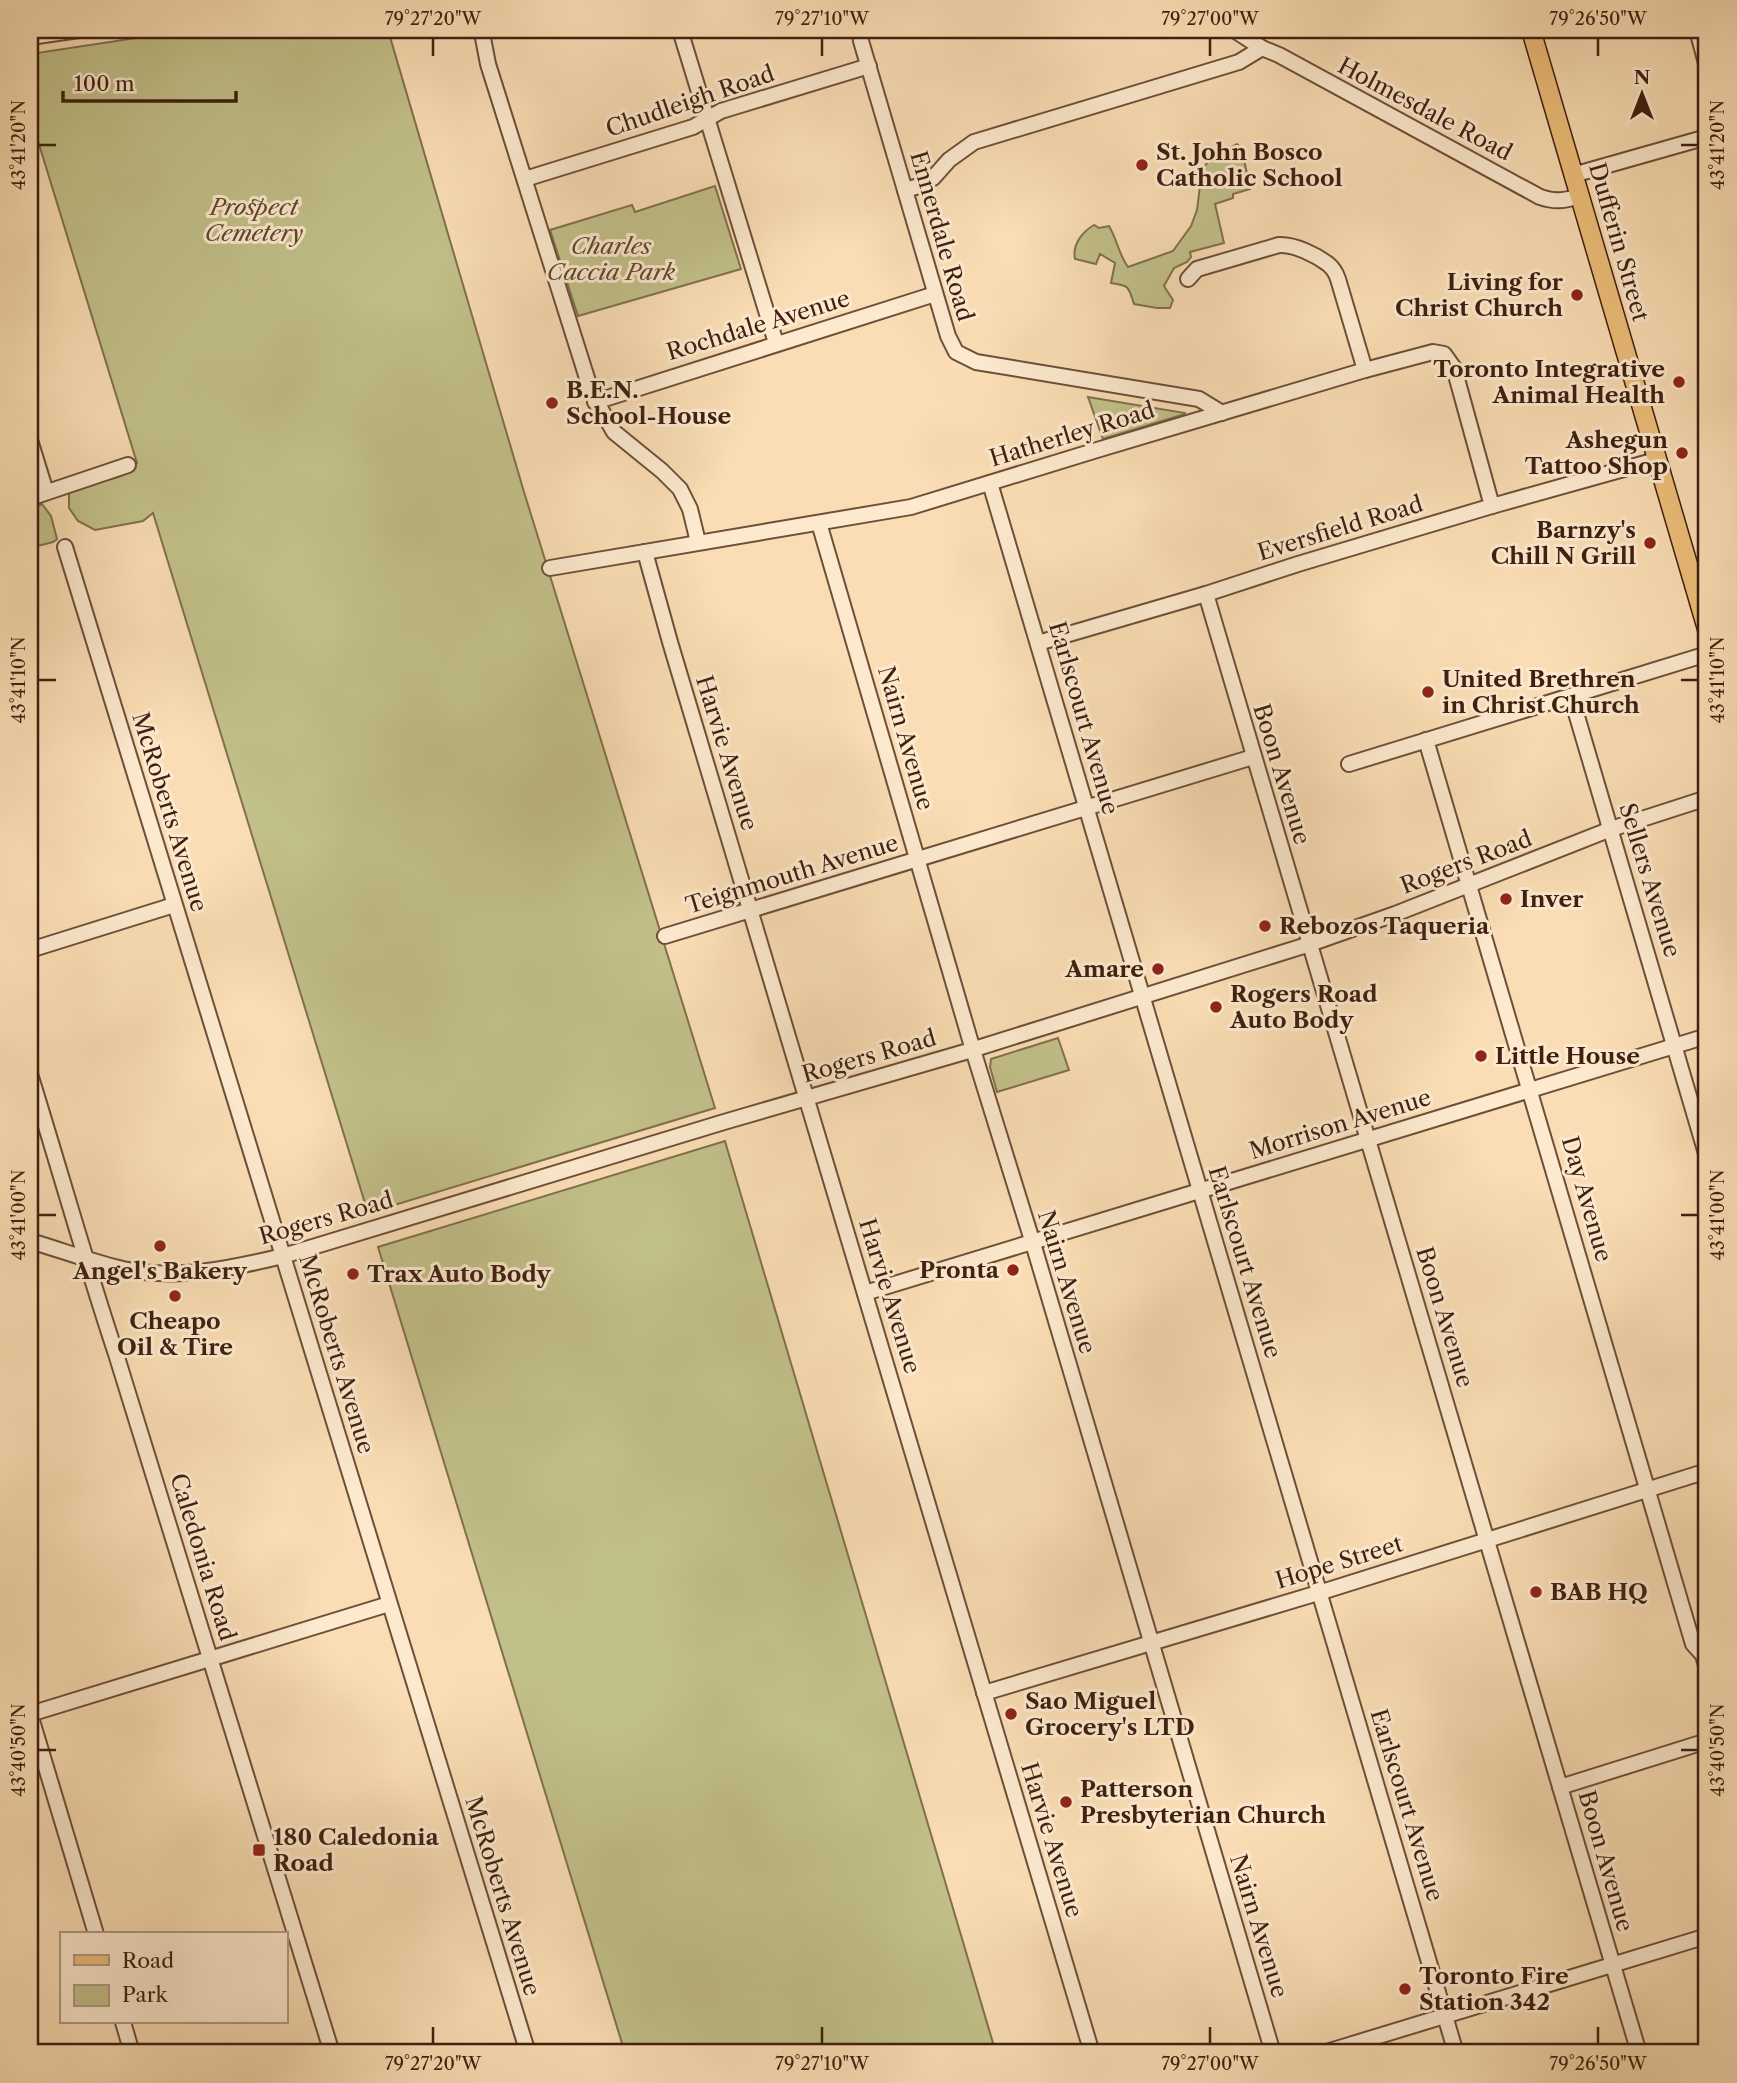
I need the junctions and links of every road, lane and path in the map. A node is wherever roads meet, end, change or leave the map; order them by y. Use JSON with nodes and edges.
{"nodes":[{"id":1,"x":79,"y":30,"type":"edge"},
{"id":2,"x":484,"y":30,"type":"edge"},
{"id":3,"x":680,"y":30,"type":"edge"},
{"id":4,"x":860,"y":30,"type":"edge"},
{"id":5,"x":1234,"y":30,"type":"edge"},
{"id":6,"x":1531,"y":30,"type":"edge"},
{"id":7,"x":1697,"y":30,"type":"edge"},
{"id":8,"x":30,"y":37,"type":"edge"},
{"id":9,"x":1262,"y":48,"type":"junction"},
{"id":10,"x":869,"y":66,"type":"junction"},
{"id":11,"x":1707,"y":66,"type":"edge"},
{"id":12,"x":708,"y":120,"type":"junction"},
{"id":13,"x":1707,"y":137,"type":"edge"},
{"id":14,"x":1573,"y":175,"type":"junction"},
{"id":15,"x":525,"y":179,"type":"junction"},
{"id":16,"x":905,"y":190,"type":"junction"},
{"id":17,"x":1580,"y":196,"type":"junction"},
{"id":18,"x":1188,"y":279,"type":"dead end"},
{"id":19,"x":935,"y":294,"type":"junction"},
{"id":20,"x":776,"y":343,"type":"junction"},
{"id":21,"x":1365,"y":370,"type":"junction"},
{"id":22,"x":595,"y":402,"type":"junction"},
{"id":23,"x":1222,"y":413,"type":"junction"},
{"id":24,"x":30,"y":440,"type":"edge"},
{"id":25,"x":1656,"y":460,"type":"junction"},
{"id":26,"x":128,"y":465,"type":"dead end"},
{"id":27,"x":990,"y":483,"type":"junction"},
{"id":28,"x":46,"y":492,"type":"junction"},
{"id":29,"x":30,"y":498,"type":"edge"},
{"id":30,"x":1492,"y":506,"type":"junction"},
{"id":31,"x":819,"y":523,"type":"junction"},
{"id":32,"x":698,"y":542,"type":"junction"},
{"id":33,"x":65,"y":547,"type":"dead end"},
{"id":34,"x":645,"y":552,"type":"junction"},
{"id":35,"x":550,"y":568,"type":"dead end"},
{"id":36,"x":1206,"y":594,"type":"junction"},
{"id":37,"x":1707,"y":629,"type":"edge"},
{"id":38,"x":1038,"y":643,"type":"junction"},
{"id":39,"x":1707,"y":654,"type":"edge"},
{"id":40,"x":1571,"y":696,"type":"junction"},
{"id":41,"x":1426,"y":740,"type":"junction"},
{"id":42,"x":1253,"y":757,"type":"junction"},
{"id":43,"x":1349,"y":764,"type":"dead end"},
{"id":44,"x":1707,"y":798,"type":"edge"},
{"id":45,"x":1086,"y":808,"type":"junction"},
{"id":46,"x":1611,"y":829,"type":"junction"},
{"id":47,"x":918,"y":860,"type":"junction"},
{"id":48,"x":1470,"y":885,"type":"junction"},
{"id":49,"x":174,"y":905,"type":"junction"},
{"id":50,"x":751,"y":910,"type":"junction"},
{"id":51,"x":665,"y":936,"type":"dead end"},
{"id":52,"x":1310,"y":944,"type":"junction"},
{"id":53,"x":30,"y":950,"type":"edge"},
{"id":54,"x":1142,"y":997,"type":"junction"},
{"id":55,"x":1707,"y":1036,"type":"edge"},
{"id":56,"x":1675,"y":1046,"type":"junction"},
{"id":57,"x":973,"y":1050,"type":"junction"},
{"id":58,"x":30,"y":1074,"type":"edge"},
{"id":59,"x":1531,"y":1090,"type":"junction"},
{"id":60,"x":806,"y":1098,"type":"junction"},
{"id":61,"x":1367,"y":1139,"type":"junction"},
{"id":62,"x":1707,"y":1157,"type":"edge"},
{"id":63,"x":1199,"y":1190,"type":"junction"},
{"id":64,"x":30,"y":1241,"type":"edge"},
{"id":65,"x":1032,"y":1241,"type":"junction"},
{"id":66,"x":283,"y":1256,"type":"junction"},
{"id":67,"x":85,"y":1258,"type":"junction"},
{"id":68,"x":865,"y":1293,"type":"junction"},
{"id":69,"x":1707,"y":1471,"type":"edge"},
{"id":70,"x":1649,"y":1490,"type":"junction"},
{"id":71,"x":1487,"y":1540,"type":"junction"},
{"id":72,"x":1318,"y":1593,"type":"junction"},
{"id":73,"x":390,"y":1604,"type":"junction"},
{"id":74,"x":1152,"y":1643,"type":"junction"},
{"id":75,"x":211,"y":1658,"type":"junction"},
{"id":76,"x":1707,"y":1669,"type":"edge"},
{"id":77,"x":984,"y":1693,"type":"junction"},
{"id":78,"x":30,"y":1714,"type":"edge"},
{"id":79,"x":1707,"y":1741,"type":"edge"},
{"id":80,"x":1560,"y":1787,"type":"junction"},
{"id":81,"x":95,"y":1932,"type":"edge"},
{"id":82,"x":1707,"y":1936,"type":"edge"},
{"id":83,"x":1613,"y":1965,"type":"junction"},
{"id":84,"x":1445,"y":2016,"type":"junction"},
{"id":85,"x":124,"y":2024,"type":"edge"},
{"id":86,"x":132,"y":2053,"type":"edge"},
{"id":87,"x":332,"y":2053,"type":"edge"},
{"id":88,"x":528,"y":2053,"type":"edge"},
{"id":89,"x":1092,"y":2053,"type":"edge"},
{"id":90,"x":1273,"y":2053,"type":"edge"},
{"id":91,"x":1323,"y":2053,"type":"edge"},
{"id":92,"x":1456,"y":2053,"type":"edge"},
{"id":93,"x":1639,"y":2053,"type":"edge"}],
"edges":[{"from":1,"to":8,"type":"street"},
{"from":2,"to":15,"type":"street"},
{"from":3,"to":12,"type":"street"},
{"from":4,"to":10,"type":"street","name":"Ennerdale Road"},
{"from":5,"to":9,"type":"street","name":"Holmesdale Road"},
{"from":6,"to":14,"type":"main road","name":"Dufferin Street"},
{"from":7,"to":11,"type":"street"},
{"from":9,"to":16,"type":"street"},
{"from":9,"to":17,"type":"street","name":"Holmesdale Road"},
{"from":10,"to":12,"type":"street","name":"Chudleigh Road"},
{"from":10,"to":16,"type":"street","name":"Ennerdale Road"},
{"from":12,"to":15,"type":"street","name":"Chudleigh Road"},
{"from":12,"to":20,"type":"street"},
{"from":13,"to":14,"type":"street"},
{"from":14,"to":17,"type":"main road","name":"Dufferin Street"},
{"from":15,"to":22,"type":"street"},
{"from":16,"to":19,"type":"street","name":"Ennerdale Road"},
{"from":17,"to":25,"type":"main road","name":"Dufferin Street"},
{"from":18,"to":21,"type":"street"},
{"from":19,"to":20,"type":"street","name":"Rochdale Avenue"},
{"from":19,"to":23,"type":"street","name":"Ennerdale Road"},
{"from":20,"to":22,"type":"street","name":"Rochdale Avenue"},
{"from":21,"to":23,"type":"street","name":"Hatherley Road"},
{"from":21,"to":30,"type":"street","name":"Hatherley Road"},
{"from":22,"to":32,"type":"street"},
{"from":23,"to":27,"type":"street","name":"Hatherley Road"},
{"from":24,"to":28,"type":"street"},
{"from":25,"to":30,"type":"street","name":"Eversfield Road"},
{"from":25,"to":37,"type":"main road","name":"Dufferin Street"},
{"from":26,"to":28,"type":"street"},
{"from":27,"to":31,"type":"street","name":"Hatherley Road"},
{"from":27,"to":38,"type":"street","name":"Earlscourt Avenue"},
{"from":28,"to":29,"type":"street"},
{"from":30,"to":36,"type":"street","name":"Eversfield Road"},
{"from":31,"to":32,"type":"street","name":"Hatherley Road"},
{"from":31,"to":47,"type":"street","name":"Nairn Avenue"},
{"from":32,"to":34,"type":"street","name":"Hatherley Road"},
{"from":33,"to":49,"type":"street","name":"McRoberts Avenue"},
{"from":34,"to":35,"type":"street","name":"Hatherley Road"},
{"from":34,"to":50,"type":"street","name":"Harvie Avenue"},
{"from":36,"to":38,"type":"street","name":"Eversfield Road"},
{"from":36,"to":42,"type":"street","name":"Boon Avenue"},
{"from":38,"to":45,"type":"street","name":"Earlscourt Avenue"},
{"from":39,"to":40,"type":"street"},
{"from":40,"to":41,"type":"street"},
{"from":40,"to":46,"type":"street","name":"Sellers Avenue"},
{"from":41,"to":43,"type":"street"},
{"from":41,"to":48,"type":"street","name":"Day Avenue"},
{"from":42,"to":45,"type":"street","name":"Teignmouth Avenue"},
{"from":42,"to":52,"type":"street","name":"Boon Avenue"},
{"from":44,"to":46,"type":"street","name":"Rogers Road"},
{"from":45,"to":47,"type":"street","name":"Teignmouth Avenue"},
{"from":45,"to":54,"type":"street","name":"Earlscourt Avenue"},
{"from":46,"to":48,"type":"street","name":"Rogers Road"},
{"from":46,"to":56,"type":"street","name":"Sellers Avenue"},
{"from":47,"to":50,"type":"street","name":"Teignmouth Avenue"},
{"from":47,"to":57,"type":"street","name":"Nairn Avenue"},
{"from":48,"to":52,"type":"street","name":"Rogers Road"},
{"from":48,"to":59,"type":"street","name":"Day Avenue"},
{"from":49,"to":53,"type":"street"},
{"from":49,"to":66,"type":"street","name":"McRoberts Avenue"},
{"from":50,"to":51,"type":"street","name":"Teignmouth Avenue"},
{"from":50,"to":60,"type":"street","name":"Harvie Avenue"},
{"from":52,"to":54,"type":"street","name":"Rogers Road"},
{"from":52,"to":61,"type":"street","name":"Boon Avenue"},
{"from":54,"to":57,"type":"street","name":"Rogers Road"},
{"from":54,"to":63,"type":"street","name":"Earlscourt Avenue"},
{"from":55,"to":56,"type":"street","name":"Morrison Avenue"},
{"from":56,"to":59,"type":"street","name":"Morrison Avenue"},
{"from":56,"to":62,"type":"street","name":"Sellers Avenue"},
{"from":57,"to":60,"type":"street","name":"Rogers Road"},
{"from":57,"to":65,"type":"street","name":"Nairn Avenue"},
{"from":58,"to":67,"type":"street","name":"Caledonia Road"},
{"from":59,"to":61,"type":"street","name":"Morrison Avenue"},
{"from":59,"to":70,"type":"street","name":"Day Avenue"},
{"from":60,"to":66,"type":"street","name":"Rogers Road"},
{"from":60,"to":68,"type":"street","name":"Harvie Avenue"},
{"from":61,"to":63,"type":"street","name":"Morrison Avenue"},
{"from":61,"to":71,"type":"street","name":"Boon Avenue"},
{"from":63,"to":65,"type":"street","name":"Morrison Avenue"},
{"from":63,"to":72,"type":"street","name":"Earlscourt Avenue"},
{"from":64,"to":67,"type":"street","name":"Rogers Road"},
{"from":65,"to":68,"type":"street","name":"Morrison Avenue"},
{"from":65,"to":74,"type":"street","name":"Nairn Avenue"},
{"from":66,"to":67,"type":"street","name":"Rogers Road"},
{"from":66,"to":73,"type":"street","name":"McRoberts Avenue"},
{"from":67,"to":75,"type":"street","name":"Caledonia Road"},
{"from":68,"to":77,"type":"street","name":"Harvie Avenue"},
{"from":69,"to":70,"type":"street","name":"Hope Street"},
{"from":70,"to":71,"type":"street","name":"Hope Street"},
{"from":70,"to":76,"type":"street","name":"Day Avenue"},
{"from":71,"to":72,"type":"street","name":"Hope Street"},
{"from":71,"to":80,"type":"street","name":"Boon Avenue"},
{"from":72,"to":74,"type":"street","name":"Hope Street"},
{"from":72,"to":84,"type":"street","name":"Earlscourt Avenue"},
{"from":73,"to":75,"type":"street"},
{"from":73,"to":88,"type":"street","name":"McRoberts Avenue"},
{"from":74,"to":77,"type":"street","name":"Hope Street"},
{"from":74,"to":90,"type":"street","name":"Nairn Avenue"},
{"from":75,"to":78,"type":"street"},
{"from":75,"to":87,"type":"street","name":"Caledonia Road"},
{"from":77,"to":89,"type":"street","name":"Harvie Avenue"},
{"from":78,"to":81,"type":"street"},
{"from":79,"to":80,"type":"street"},
{"from":80,"to":83,"type":"street","name":"Boon Avenue"},
{"from":82,"to":83,"type":"street"},
{"from":83,"to":84,"type":"street"},
{"from":83,"to":93,"type":"street","name":"Boon Avenue"},
{"from":84,"to":91,"type":"street"},
{"from":84,"to":92,"type":"street","name":"Earlscourt Avenue"},
{"from":85,"to":86,"type":"street"}]}
